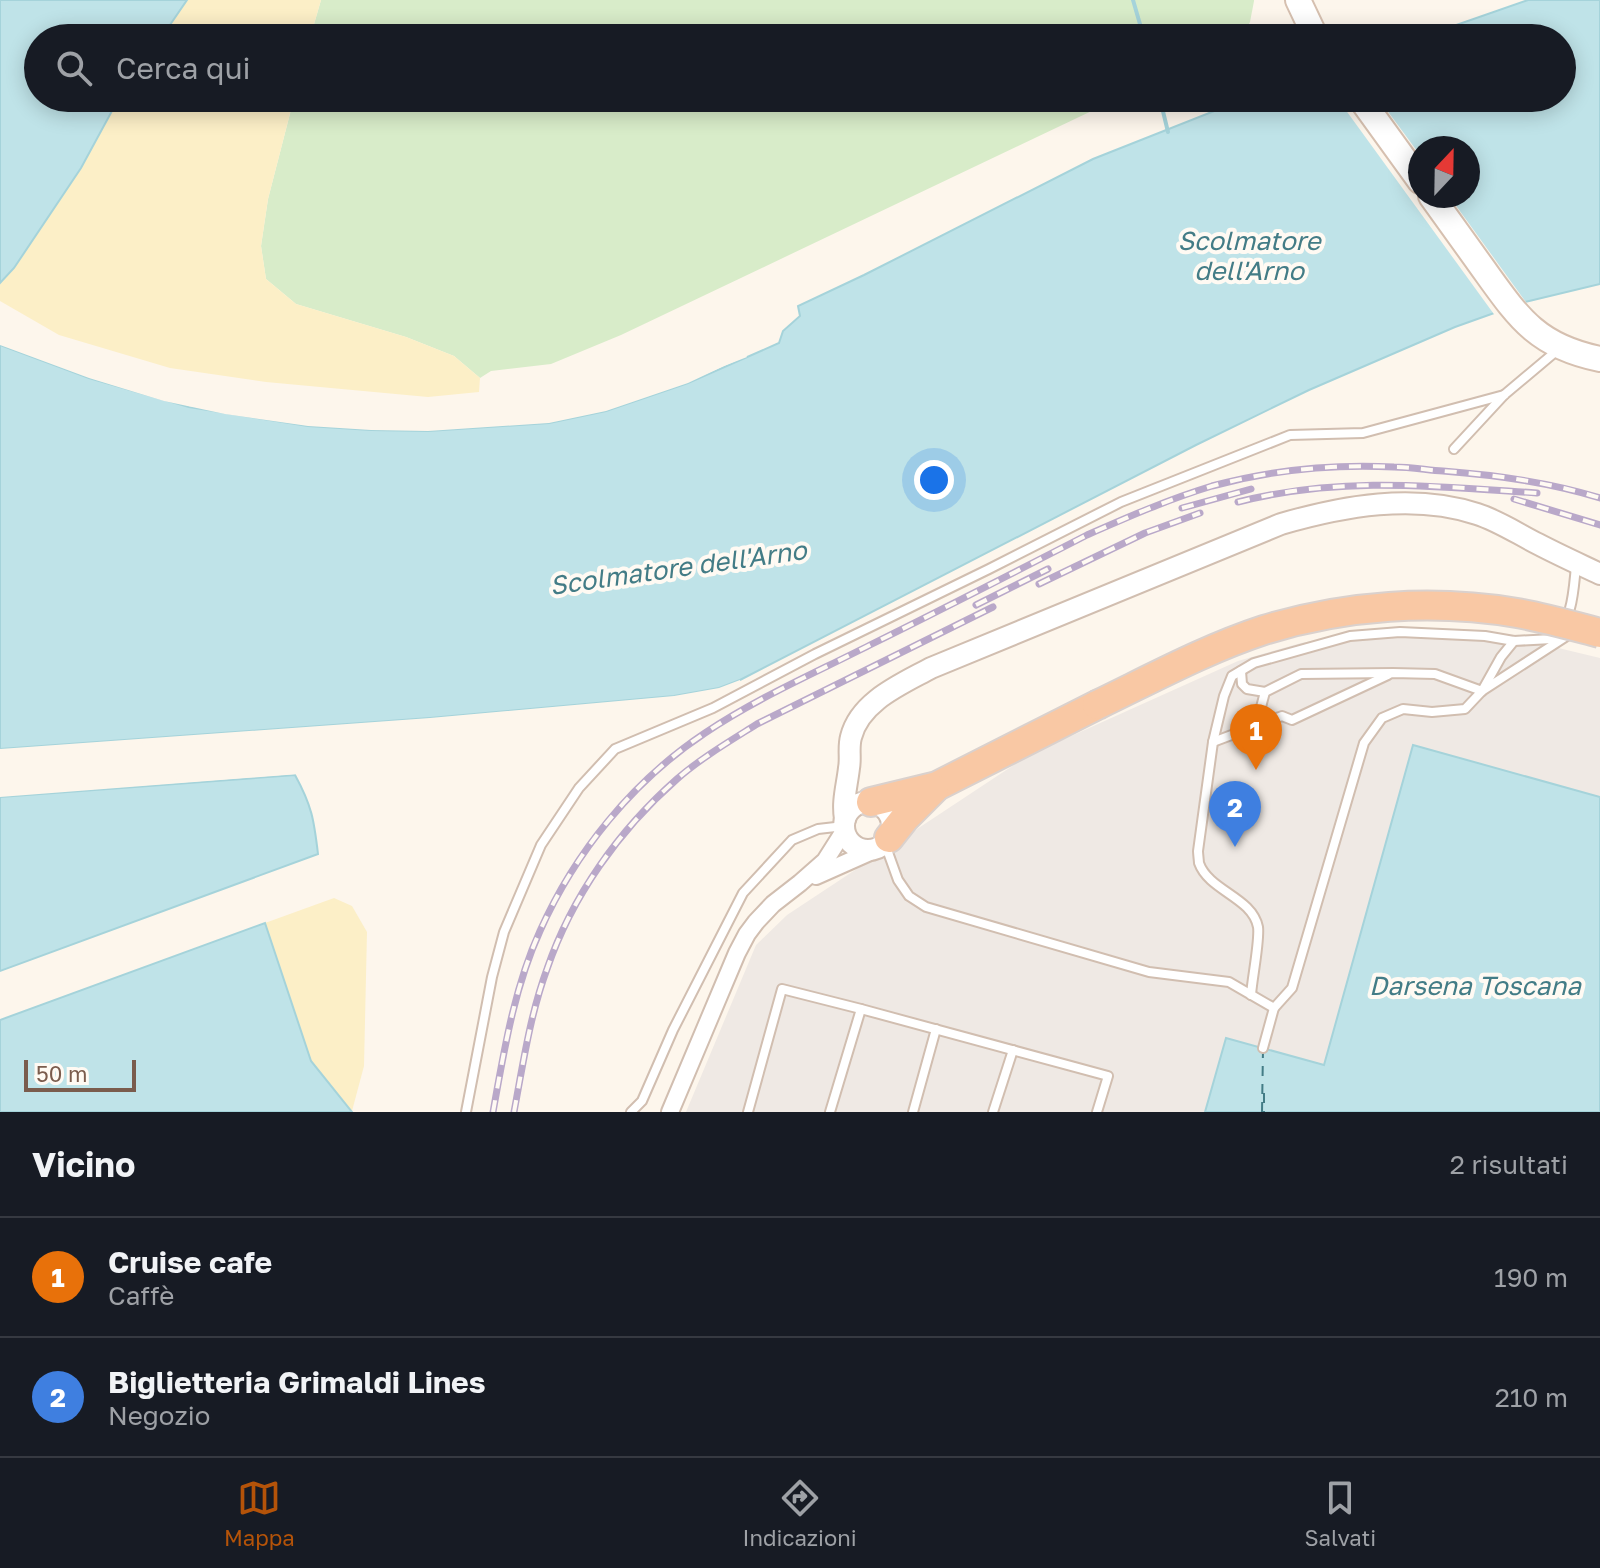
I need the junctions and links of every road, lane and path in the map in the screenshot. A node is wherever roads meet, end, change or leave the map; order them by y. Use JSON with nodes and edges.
{"nodes":[{"id":1,"x":1298,"y":0,"type":"edge"},
{"id":2,"x":1309,"y":24,"type":"edge"},
{"id":3,"x":1370,"y":112,"type":"edge"},
{"id":4,"x":1408,"y":164,"type":"edge"},
{"id":5,"x":1440,"y":208,"type":"edge"},
{"id":6,"x":1560,"y":348,"type":"junction"},
{"id":7,"x":1600,"y":359,"type":"edge"},
{"id":8,"x":1504,"y":395,"type":"junction"},
{"id":9,"x":1454,"y":449,"type":"dead end"},
{"id":10,"x":1576,"y":563,"type":"junction"},
{"id":11,"x":1600,"y":574,"type":"edge"},
{"id":12,"x":1594,"y":628,"type":"edge"},
{"id":13,"x":1514,"y":641,"type":"junction"},
{"id":14,"x":1241,"y":671,"type":"junction"},
{"id":15,"x":1393,"y":673,"type":"junction"},
{"id":16,"x":1482,"y":691,"type":"junction"},
{"id":17,"x":1265,"y":692,"type":"junction"},
{"id":18,"x":1256,"y":726,"type":"junction"},
{"id":19,"x":1213,"y":742,"type":"junction"},
{"id":20,"x":850,"y":767,"type":"junction"},
{"id":21,"x":937,"y":786,"type":"junction"},
{"id":22,"x":869,"y":802,"type":"junction"},
{"id":23,"x":844,"y":825,"type":"junction"},
{"id":24,"x":884,"y":843,"type":"junction"},
{"id":25,"x":800,"y":883,"type":"junction"},
{"id":26,"x":1251,"y":995,"type":"junction"},
{"id":27,"x":1274,"y":1008,"type":"junction"},
{"id":28,"x":861,"y":1009,"type":"junction"},
{"id":29,"x":936,"y":1029,"type":"junction"},
{"id":30,"x":1263,"y":1048,"type":"dead end"},
{"id":31,"x":1013,"y":1050,"type":"junction"},
{"id":32,"x":466,"y":1112,"type":"edge"},
{"id":33,"x":631,"y":1112,"type":"edge"},
{"id":34,"x":670,"y":1112,"type":"edge"},
{"id":35,"x":748,"y":1112,"type":"edge"},
{"id":36,"x":830,"y":1112,"type":"edge"},
{"id":37,"x":913,"y":1112,"type":"edge"},
{"id":38,"x":993,"y":1112,"type":"edge"},
{"id":39,"x":1097,"y":1112,"type":"edge"}],
"edges":[{"from":1,"to":2,"type":"main road"},
{"from":3,"to":4,"type":"main road"},
{"from":5,"to":6,"type":"main road"},
{"from":6,"to":7,"type":"main road"},
{"from":6,"to":8,"type":"lane"},
{"from":8,"to":9,"type":"lane"},
{"from":8,"to":32,"type":"lane"},
{"from":10,"to":11,"type":"street"},
{"from":10,"to":13,"type":"lane"},
{"from":10,"to":20,"type":"street"},
{"from":12,"to":16,"type":"lane"},
{"from":12,"to":21,"type":"highway","bridge":true},
{"from":13,"to":14,"type":"lane"},
{"from":13,"to":16,"type":"lane"},
{"from":14,"to":17,"type":"lane"},
{"from":14,"to":19,"type":"lane"},
{"from":15,"to":16,"type":"lane"},
{"from":15,"to":17,"type":"lane"},
{"from":15,"to":18,"type":"lane"},
{"from":16,"to":27,"type":"lane"},
{"from":17,"to":18,"type":"lane"},
{"from":18,"to":19,"type":"lane"},
{"from":19,"to":26,"type":"lane"},
{"from":20,"to":22,"type":"street"},
{"from":20,"to":23,"type":"street"},
{"from":21,"to":22,"type":"highway"},
{"from":21,"to":24,"type":"highway"},
{"from":22,"to":23,"type":"street"},
{"from":22,"to":24,"type":"street"},
{"from":23,"to":24,"type":"street"},
{"from":23,"to":25,"type":"street"},
{"from":23,"to":33,"type":"lane"},
{"from":24,"to":25,"type":"street"},
{"from":24,"to":26,"type":"lane"},
{"from":25,"to":34,"type":"street"},
{"from":26,"to":27,"type":"lane"},
{"from":27,"to":30,"type":"lane"},
{"from":28,"to":29,"type":"lane"},
{"from":28,"to":35,"type":"lane"},
{"from":28,"to":36,"type":"lane"},
{"from":29,"to":31,"type":"lane"},
{"from":29,"to":37,"type":"lane"},
{"from":31,"to":38,"type":"lane"},
{"from":31,"to":39,"type":"lane"}]}
